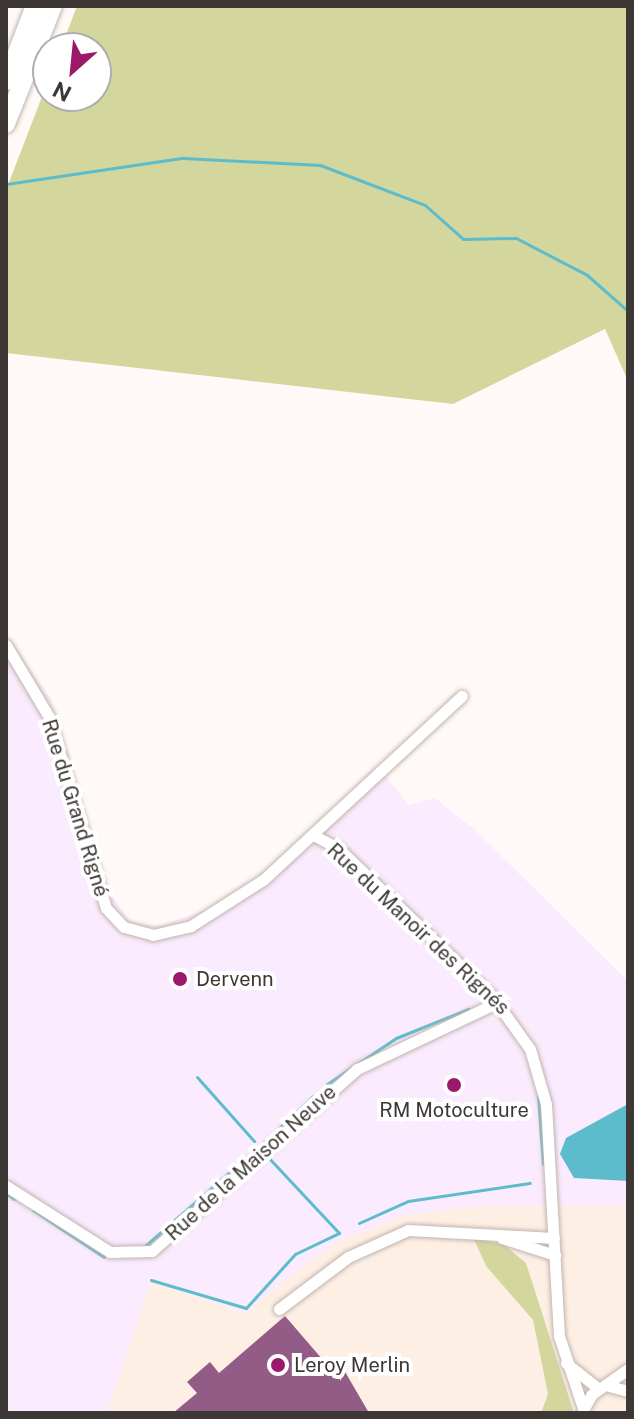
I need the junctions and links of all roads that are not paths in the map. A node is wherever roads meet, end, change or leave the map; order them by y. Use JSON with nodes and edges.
{"nodes":[{"id":1,"x":35,"y":6,"type":"edge"},
{"id":2,"x":53,"y":6,"type":"edge"},
{"id":3,"x":6,"y":81,"type":"edge"},
{"id":4,"x":6,"y":124,"type":"edge"},
{"id":5,"x":6,"y":645,"type":"edge"},
{"id":6,"x":462,"y":696,"type":"dead end"},
{"id":7,"x":317,"y":837,"type":"junction"},
{"id":8,"x":498,"y":1002,"type":"junction"},
{"id":9,"x":6,"y":1186,"type":"edge"},
{"id":10,"x":502,"y":1237,"type":"junction"},
{"id":11,"x":554,"y":1238,"type":"junction"},
{"id":12,"x":555,"y":1255,"type":"junction"},
{"id":13,"x":279,"y":1309,"type":"dead end"},
{"id":14,"x":566,"y":1363,"type":"junction"},
{"id":15,"x":628,"y":1369,"type":"edge"},
{"id":16,"x":604,"y":1388,"type":"junction"},
{"id":17,"x":628,"y":1391,"type":"edge"},
{"id":18,"x":583,"y":1410,"type":"edge"}],
"edges":[{"from":1,"to":3,"type":"highway"},
{"from":2,"to":4,"type":"highway"},
{"from":5,"to":7,"type":"street","name":"Rue du Grand Rigné"},
{"from":6,"to":7,"type":"street","name":"Rue du Grand Rigné"},
{"from":7,"to":8,"type":"street","name":"Rue du Manoir des Rignés"},
{"from":8,"to":9,"type":"street","name":"Rue de la Maison Neuve"},
{"from":8,"to":11,"type":"street","name":"Rue du Manoir des Rignés"},
{"from":10,"to":11,"type":"street"},
{"from":10,"to":12,"type":"street"},
{"from":10,"to":13,"type":"street"},
{"from":11,"to":12,"type":"street","name":"Rue du Manoir des Rignés"},
{"from":12,"to":14,"type":"street","name":"Rue du Manoir des Rignés"},
{"from":14,"to":16,"type":"street"},
{"from":14,"to":18,"type":"street","name":"Rue du Manoir des Rignés"},
{"from":15,"to":16,"type":"street"},
{"from":16,"to":17,"type":"street"},
{"from":16,"to":18,"type":"street"}]}
